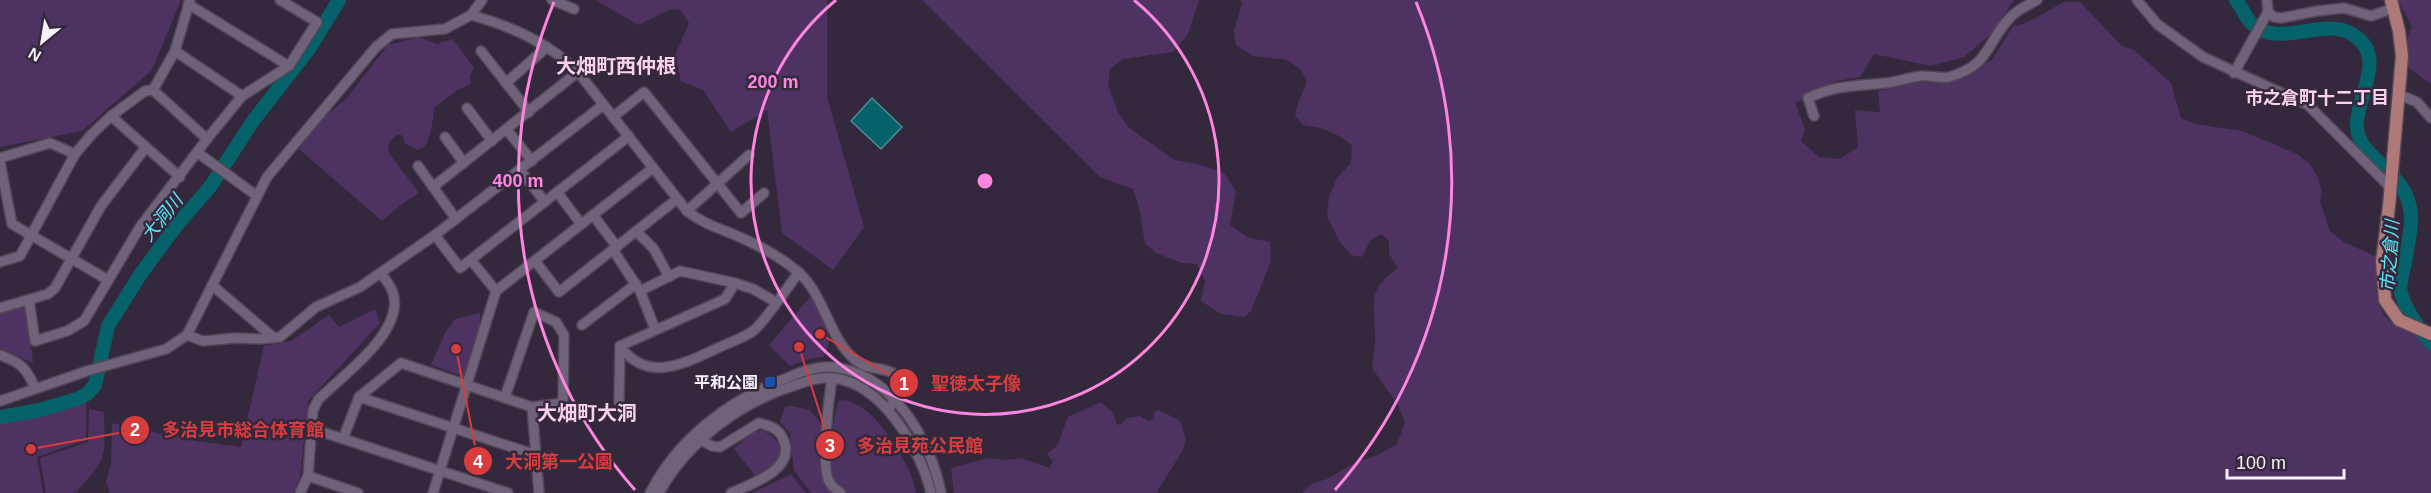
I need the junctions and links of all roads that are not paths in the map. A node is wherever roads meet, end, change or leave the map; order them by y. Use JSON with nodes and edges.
{"nodes":[{"id":1,"x":280,"y":0,"type":"edge"},
{"id":2,"x":482,"y":0,"type":"edge"},
{"id":3,"x":552,"y":0,"type":"edge"},
{"id":4,"x":2037,"y":0,"type":"edge"},
{"id":5,"x":2137,"y":0,"type":"edge"},
{"id":6,"x":2266,"y":0,"type":"edge"},
{"id":7,"x":189,"y":2,"type":"edge"},
{"id":8,"x":2392,"y":4,"type":"edge"},
{"id":9,"x":574,"y":9,"type":"dead end"},
{"id":10,"x":2267,"y":14,"type":"junction"},
{"id":11,"x":471,"y":15,"type":"junction"},
{"id":12,"x":547,"y":47,"type":"junction"},
{"id":13,"x":175,"y":51,"type":"junction"},
{"id":14,"x":481,"y":51,"type":"dead end"},
{"id":15,"x":289,"y":66,"type":"junction"},
{"id":16,"x":578,"y":72,"type":"junction"},
{"id":17,"x":2234,"y":73,"type":"junction"},
{"id":18,"x":506,"y":82,"type":"junction"},
{"id":19,"x":153,"y":90,"type":"junction"},
{"id":20,"x":2400,"y":95,"type":"junction"},
{"id":21,"x":242,"y":96,"type":"junction"},
{"id":22,"x":603,"y":105,"type":"junction"},
{"id":23,"x":466,"y":108,"type":"dead end"},
{"id":24,"x":529,"y":112,"type":"junction"},
{"id":25,"x":111,"y":116,"type":"junction"},
{"id":26,"x":1814,"y":116,"type":"dead end"},
{"id":27,"x":613,"y":117,"type":"junction"},
{"id":28,"x":2431,"y":118,"type":"edge"},
{"id":29,"x":507,"y":130,"type":"junction"},
{"id":30,"x":629,"y":136,"type":"junction"},
{"id":31,"x":445,"y":137,"type":"dead end"},
{"id":32,"x":207,"y":139,"type":"junction"},
{"id":33,"x":492,"y":141,"type":"junction"},
{"id":34,"x":146,"y":147,"type":"junction"},
{"id":35,"x":198,"y":153,"type":"junction"},
{"id":36,"x":75,"y":154,"type":"junction"},
{"id":37,"x":749,"y":155,"type":"dead end"},
{"id":38,"x":0,"y":160,"type":"edge"},
{"id":39,"x":532,"y":161,"type":"junction"},
{"id":40,"x":464,"y":163,"type":"junction"},
{"id":41,"x":418,"y":166,"type":"dead end"},
{"id":42,"x":653,"y":168,"type":"junction"},
{"id":43,"x":520,"y":170,"type":"junction"},
{"id":44,"x":180,"y":177,"type":"junction"},
{"id":45,"x":717,"y":183,"type":"junction"},
{"id":46,"x":2391,"y":186,"type":"junction"},
{"id":47,"x":433,"y":187,"type":"junction"},
{"id":48,"x":557,"y":192,"type":"junction"},
{"id":49,"x":764,"y":193,"type":"dead end"},
{"id":50,"x":257,"y":196,"type":"junction"},
{"id":51,"x":677,"y":199,"type":"junction"},
{"id":52,"x":545,"y":202,"type":"junction"},
{"id":53,"x":687,"y":211,"type":"junction"},
{"id":54,"x":593,"y":215,"type":"junction"},
{"id":55,"x":456,"y":219,"type":"junction"},
{"id":56,"x":581,"y":224,"type":"junction"},
{"id":57,"x":636,"y":231,"type":"junction"},
{"id":58,"x":435,"y":235,"type":"junction"},
{"id":59,"x":31,"y":236,"type":"junction"},
{"id":60,"x":615,"y":248,"type":"junction"},
{"id":61,"x":71,"y":258,"type":"junction"},
{"id":62,"x":471,"y":260,"type":"junction"},
{"id":63,"x":535,"y":261,"type":"junction"},
{"id":64,"x":0,"y":262,"type":"edge"},
{"id":65,"x":799,"y":272,"type":"junction"},
{"id":66,"x":381,"y":273,"type":"junction"},
{"id":67,"x":669,"y":277,"type":"junction"},
{"id":68,"x":108,"y":280,"type":"junction"},
{"id":69,"x":735,"y":283,"type":"junction"},
{"id":70,"x":212,"y":285,"type":"junction"},
{"id":71,"x":638,"y":287,"type":"junction"},
{"id":72,"x":496,"y":291,"type":"junction"},
{"id":73,"x":29,"y":300,"type":"junction"},
{"id":74,"x":776,"y":302,"type":"junction"},
{"id":75,"x":0,"y":308,"type":"edge"},
{"id":76,"x":582,"y":325,"type":"dead end"},
{"id":77,"x":655,"y":329,"type":"junction"},
{"id":78,"x":2431,"y":334,"type":"edge"},
{"id":79,"x":187,"y":335,"type":"junction"},
{"id":80,"x":274,"y":338,"type":"junction"},
{"id":81,"x":620,"y":346,"type":"junction"},
{"id":82,"x":0,"y":355,"type":"edge"},
{"id":83,"x":832,"y":378,"type":"junction"},
{"id":84,"x":468,"y":384,"type":"junction"},
{"id":85,"x":35,"y":388,"type":"junction"},
{"id":86,"x":359,"y":397,"type":"junction"},
{"id":87,"x":505,"y":397,"type":"junction"},
{"id":88,"x":894,"y":400,"type":"junction"},
{"id":89,"x":0,"y":401,"type":"edge"},
{"id":90,"x":619,"y":402,"type":"dead end"},
{"id":91,"x":532,"y":407,"type":"junction"},
{"id":92,"x":888,"y":410,"type":"junction"},
{"id":93,"x":454,"y":427,"type":"junction"},
{"id":94,"x":313,"y":429,"type":"junction"},
{"id":95,"x":343,"y":439,"type":"junction"},
{"id":96,"x":701,"y":440,"type":"junction"},
{"id":97,"x":536,"y":455,"type":"junction"},
{"id":98,"x":440,"y":471,"type":"junction"},
{"id":99,"x":308,"y":476,"type":"junction"},
{"id":100,"x":300,"y":493,"type":"edge"},
{"id":101,"x":358,"y":493,"type":"edge"},
{"id":102,"x":433,"y":493,"type":"edge"},
{"id":103,"x":508,"y":493,"type":"edge"},
{"id":104,"x":540,"y":493,"type":"edge"},
{"id":105,"x":650,"y":493,"type":"edge"},
{"id":106,"x":659,"y":493,"type":"edge"},
{"id":107,"x":731,"y":493,"type":"edge"},
{"id":108,"x":841,"y":493,"type":"edge"},
{"id":109,"x":931,"y":493,"type":"edge"},
{"id":110,"x":941,"y":493,"type":"edge"}],
"edges":[{"from":1,"to":15,"type":"street"},
{"from":2,"to":11,"type":"street"},
{"from":3,"to":9,"type":"street"},
{"from":4,"to":26,"type":"street"},
{"from":5,"to":17,"type":"street"},
{"from":6,"to":10,"type":"street"},
{"from":7,"to":13,"type":"street"},
{"from":7,"to":15,"type":"street"},
{"from":8,"to":10,"type":"street"},
{"from":8,"to":20,"type":"main road"},
{"from":10,"to":17,"type":"street"},
{"from":11,"to":12,"type":"street"},
{"from":11,"to":50,"type":"street"},
{"from":12,"to":16,"type":"street"},
{"from":12,"to":18,"type":"street"},
{"from":13,"to":19,"type":"street"},
{"from":13,"to":21,"type":"street"},
{"from":14,"to":18,"type":"street"},
{"from":15,"to":21,"type":"street"},
{"from":16,"to":22,"type":"street"},
{"from":16,"to":24,"type":"street"},
{"from":17,"to":46,"type":"street"},
{"from":18,"to":24,"type":"street"},
{"from":19,"to":25,"type":"street"},
{"from":19,"to":32,"type":"street"},
{"from":20,"to":28,"type":"street"},
{"from":20,"to":46,"type":"main road"},
{"from":21,"to":32,"type":"street"},
{"from":22,"to":27,"type":"street"},
{"from":22,"to":39,"type":"street"},
{"from":23,"to":33,"type":"street"},
{"from":24,"to":29,"type":"street"},
{"from":25,"to":34,"type":"street"},
{"from":25,"to":36,"type":"street"},
{"from":27,"to":30,"type":"street"},
{"from":27,"to":45,"type":"street"},
{"from":29,"to":33,"type":"street"},
{"from":29,"to":39,"type":"street"},
{"from":30,"to":42,"type":"street"},
{"from":30,"to":48,"type":"street"},
{"from":31,"to":40,"type":"street"},
{"from":32,"to":35,"type":"street"},
{"from":33,"to":40,"type":"street"},
{"from":34,"to":44,"type":"street"},
{"from":34,"to":61,"type":"street"},
{"from":35,"to":44,"type":"street"},
{"from":35,"to":50,"type":"street"},
{"from":36,"to":38,"type":"street"},
{"from":36,"to":59,"type":"street"},
{"from":37,"to":45,"type":"street"},
{"from":38,"to":59,"type":"street"},
{"from":39,"to":43,"type":"street"},
{"from":40,"to":47,"type":"street"},
{"from":41,"to":47,"type":"street"},
{"from":42,"to":51,"type":"street"},
{"from":42,"to":54,"type":"street"},
{"from":43,"to":52,"type":"street"},
{"from":43,"to":55,"type":"street"},
{"from":44,"to":68,"type":"street"},
{"from":45,"to":49,"type":"street"},
{"from":45,"to":53,"type":"street"},
{"from":46,"to":78,"type":"main road"},
{"from":47,"to":55,"type":"street"},
{"from":48,"to":52,"type":"street"},
{"from":48,"to":56,"type":"street"},
{"from":50,"to":70,"type":"street"},
{"from":51,"to":53,"type":"street"},
{"from":51,"to":57,"type":"street"},
{"from":52,"to":62,"type":"street"},
{"from":53,"to":65,"type":"street"},
{"from":54,"to":56,"type":"street"},
{"from":54,"to":60,"type":"street"},
{"from":55,"to":58,"type":"street"},
{"from":56,"to":63,"type":"street"},
{"from":57,"to":60,"type":"street"},
{"from":57,"to":67,"type":"street"},
{"from":58,"to":62,"type":"street"},
{"from":58,"to":66,"type":"street"},
{"from":59,"to":61,"type":"street"},
{"from":59,"to":64,"type":"street"},
{"from":60,"to":63,"type":"street"},
{"from":60,"to":71,"type":"street"},
{"from":61,"to":68,"type":"street"},
{"from":61,"to":73,"type":"street"},
{"from":62,"to":72,"type":"street"},
{"from":63,"to":72,"type":"street"},
{"from":65,"to":74,"type":"street"},
{"from":65,"to":88,"type":"street"},
{"from":66,"to":80,"type":"street"},
{"from":66,"to":94,"type":"street"},
{"from":67,"to":69,"type":"street"},
{"from":67,"to":71,"type":"street"},
{"from":68,"to":73,"type":"street"},
{"from":69,"to":74,"type":"street"},
{"from":69,"to":77,"type":"street"},
{"from":70,"to":79,"type":"street"},
{"from":70,"to":80,"type":"street"},
{"from":71,"to":76,"type":"street"},
{"from":71,"to":77,"type":"street"},
{"from":72,"to":84,"type":"street"},
{"from":73,"to":75,"type":"street"},
{"from":74,"to":81,"type":"street"},
{"from":77,"to":81,"type":"street"},
{"from":79,"to":80,"type":"street"},
{"from":79,"to":85,"type":"street"},
{"from":81,"to":90,"type":"street"},
{"from":82,"to":85,"type":"street"},
{"from":83,"to":92,"type":"street"},
{"from":83,"to":96,"type":"street"},
{"from":83,"to":108,"type":"street"},
{"from":84,"to":86,"type":"street"},
{"from":84,"to":87,"type":"street"},
{"from":84,"to":93,"type":"street"},
{"from":85,"to":89,"type":"street"},
{"from":86,"to":93,"type":"street"},
{"from":86,"to":95,"type":"street"},
{"from":87,"to":91,"type":"street"},
{"from":87,"to":91,"type":"street"},
{"from":88,"to":92,"type":"street"},
{"from":88,"to":105,"type":"street"},
{"from":88,"to":110,"type":"street"},
{"from":91,"to":97,"type":"street"},
{"from":92,"to":109,"type":"street"},
{"from":93,"to":97,"type":"street"},
{"from":93,"to":98,"type":"street"},
{"from":94,"to":95,"type":"street"},
{"from":94,"to":99,"type":"street"},
{"from":95,"to":98,"type":"street"},
{"from":96,"to":106,"type":"street"},
{"from":96,"to":107,"type":"street"},
{"from":97,"to":104,"type":"street"},
{"from":98,"to":102,"type":"street"},
{"from":98,"to":103,"type":"street"},
{"from":99,"to":100,"type":"street"},
{"from":99,"to":101,"type":"street"}]}
